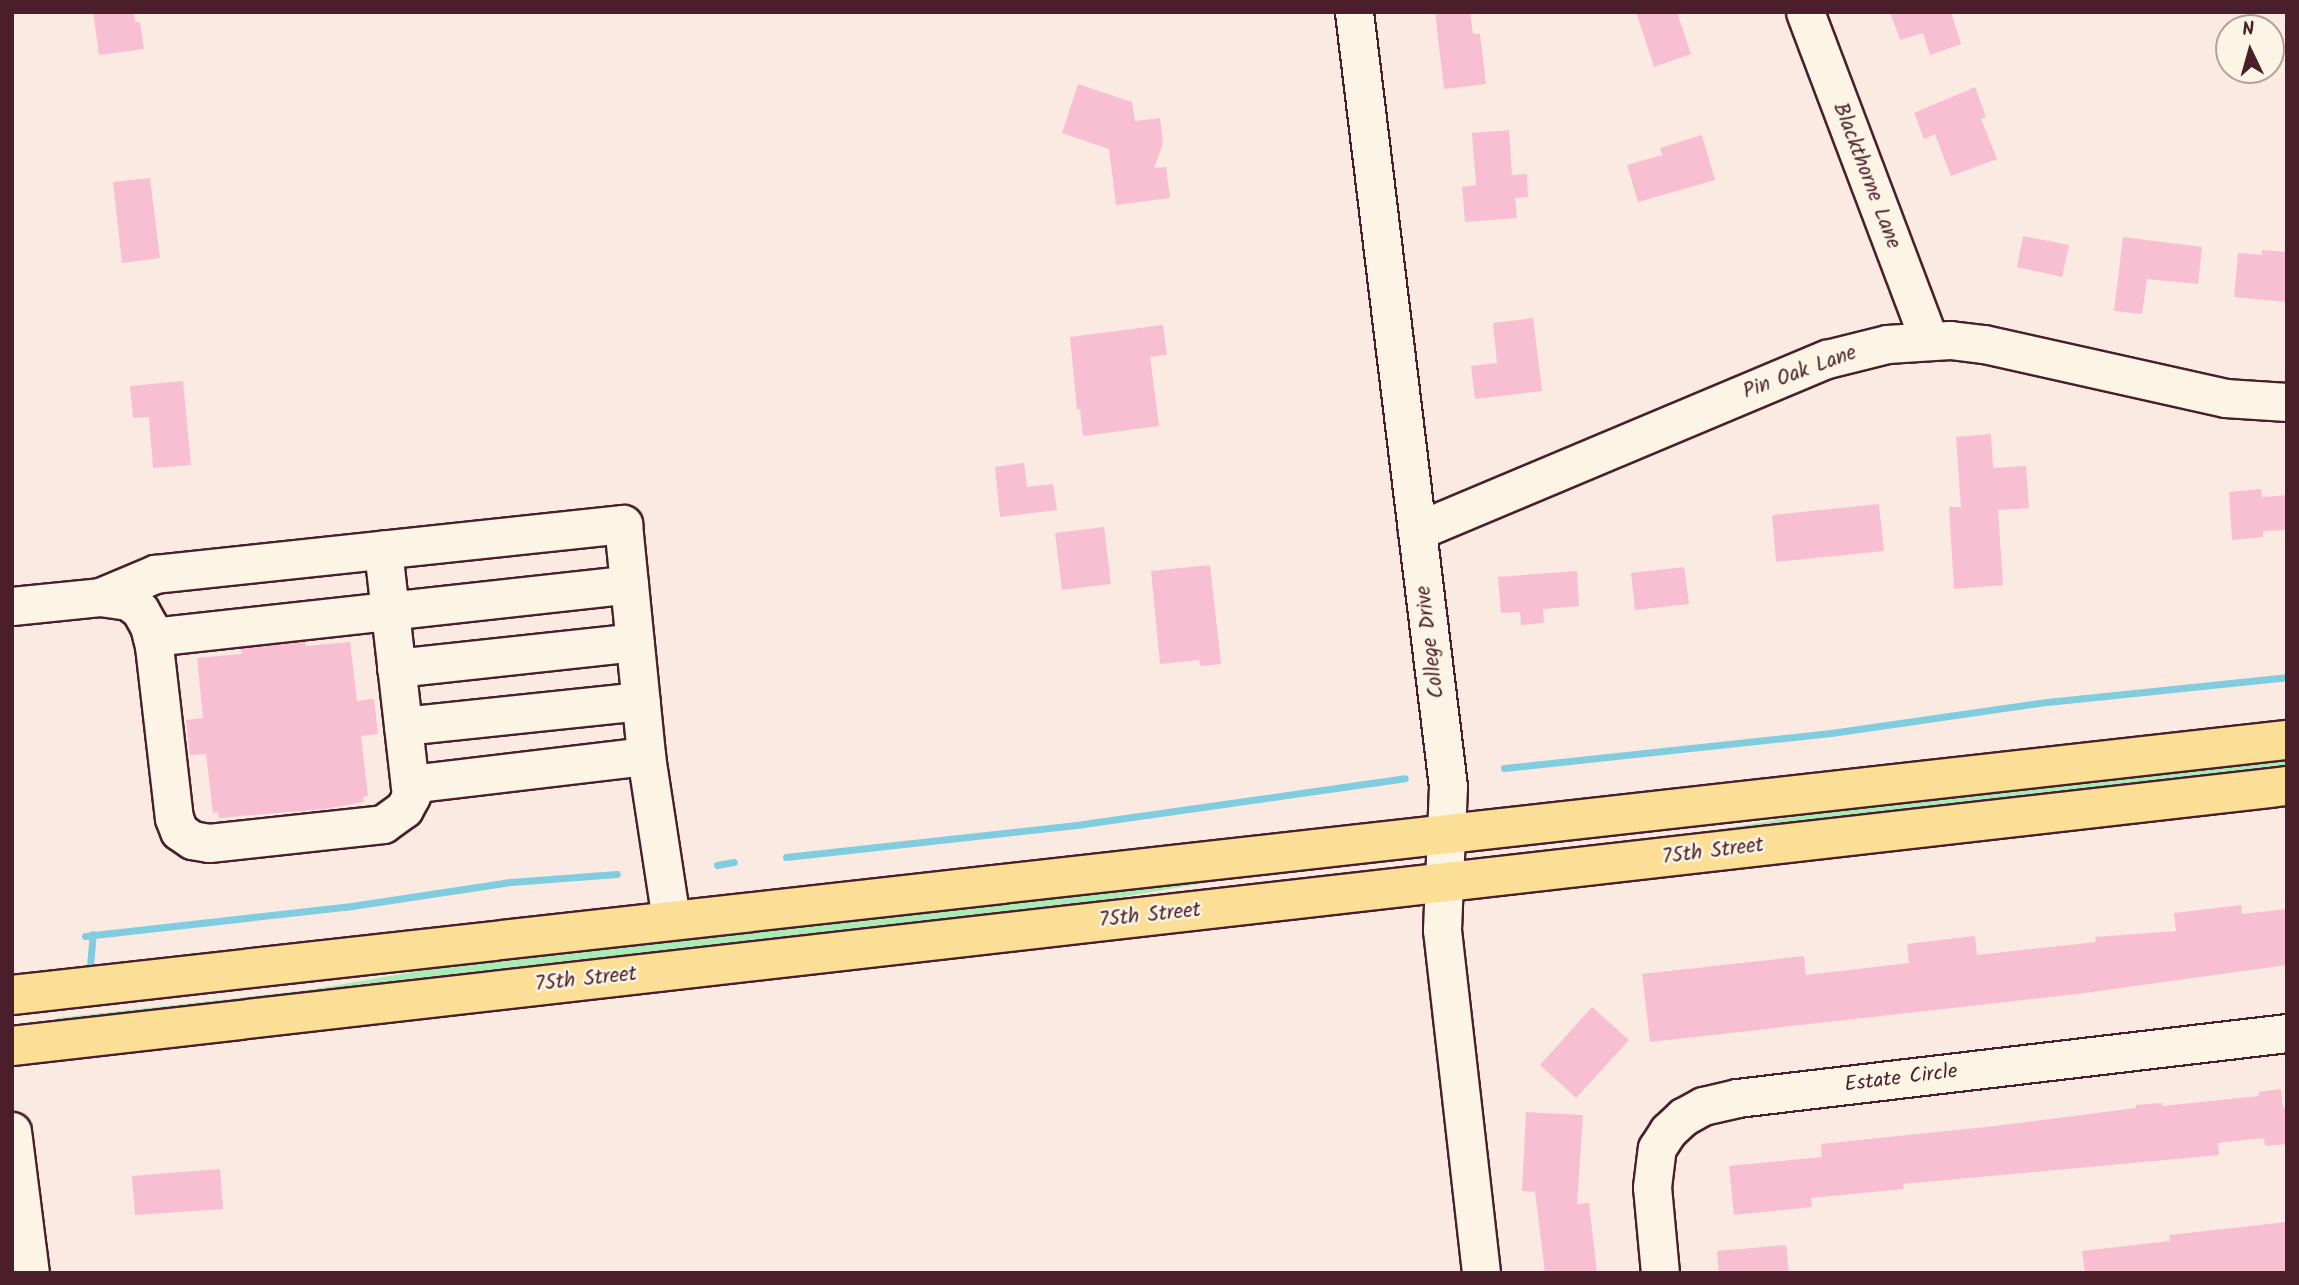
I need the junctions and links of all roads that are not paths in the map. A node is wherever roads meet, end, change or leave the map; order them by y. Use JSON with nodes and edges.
{"nodes":[{"id":1,"x":1354,"y":12,"type":"edge"},
{"id":2,"x":1805,"y":12,"type":"edge"},
{"id":3,"x":1929,"y":340,"type":"junction"},
{"id":4,"x":2287,"y":402,"type":"edge"},
{"id":5,"x":1417,"y":531,"type":"junction"},
{"id":6,"x":383,"y":550,"type":"junction"},
{"id":7,"x":629,"y":584,"type":"junction"},
{"id":8,"x":100,"y":597,"type":"junction"},
{"id":9,"x":12,"y":606,"type":"edge"},
{"id":10,"x":390,"y":611,"type":"junction"},
{"id":11,"x":152,"y":637,"type":"junction"},
{"id":12,"x":635,"y":642,"type":"junction"},
{"id":13,"x":396,"y":668,"type":"junction"},
{"id":14,"x":641,"y":701,"type":"junction"},
{"id":15,"x":403,"y":726,"type":"junction"},
{"id":16,"x":2287,"y":740,"type":"edge"},
{"id":17,"x":646,"y":756,"type":"junction"},
{"id":18,"x":410,"y":784,"type":"junction"},
{"id":19,"x":2287,"y":786,"type":"edge"},
{"id":20,"x":1446,"y":834,"type":"junction"},
{"id":21,"x":1444,"y":883,"type":"junction"},
{"id":22,"x":671,"y":920,"type":"junction"},
{"id":23,"x":12,"y":995,"type":"edge"},
{"id":24,"x":2287,"y":1033,"type":"edge"},
{"id":25,"x":12,"y":1046,"type":"edge"},
{"id":26,"x":12,"y":1131,"type":"edge"},
{"id":27,"x":30,"y":1273,"type":"edge"},
{"id":28,"x":1481,"y":1273,"type":"edge"},
{"id":29,"x":1660,"y":1273,"type":"edge"}],
"edges":[{"from":1,"to":5,"type":"street","name":"College Drive"},
{"from":2,"to":3,"type":"street","name":"Blackthorne Lane"},
{"from":3,"to":4,"type":"street","name":"Pin Oak Lane"},
{"from":3,"to":5,"type":"street","name":"Pin Oak Lane"},
{"from":5,"to":20,"type":"street","name":"College Drive"},
{"from":6,"to":7,"type":"street"},
{"from":6,"to":8,"type":"street"},
{"from":6,"to":10,"type":"street"},
{"from":7,"to":10,"type":"street"},
{"from":7,"to":12,"type":"street"},
{"from":8,"to":9,"type":"street"},
{"from":8,"to":11,"type":"street"},
{"from":10,"to":11,"type":"street"},
{"from":10,"to":13,"type":"street"},
{"from":11,"to":18,"type":"street"},
{"from":12,"to":13,"type":"street"},
{"from":12,"to":14,"type":"street"},
{"from":13,"to":15,"type":"street"},
{"from":14,"to":15,"type":"street"},
{"from":14,"to":17,"type":"street"},
{"from":15,"to":18,"type":"street"},
{"from":16,"to":20,"type":"main road"},
{"from":17,"to":18,"type":"street"},
{"from":17,"to":22,"type":"street"},
{"from":19,"to":21,"type":"main road","name":"75th Street"},
{"from":20,"to":21,"type":"street","name":"College Drive"},
{"from":20,"to":22,"type":"main road"},
{"from":21,"to":25,"type":"main road","name":"75th Street"},
{"from":21,"to":28,"type":"street","name":"College Drive"},
{"from":22,"to":23,"type":"main road"},
{"from":24,"to":29,"type":"street","name":"Estate Circle"},
{"from":26,"to":27,"type":"street"}]}
